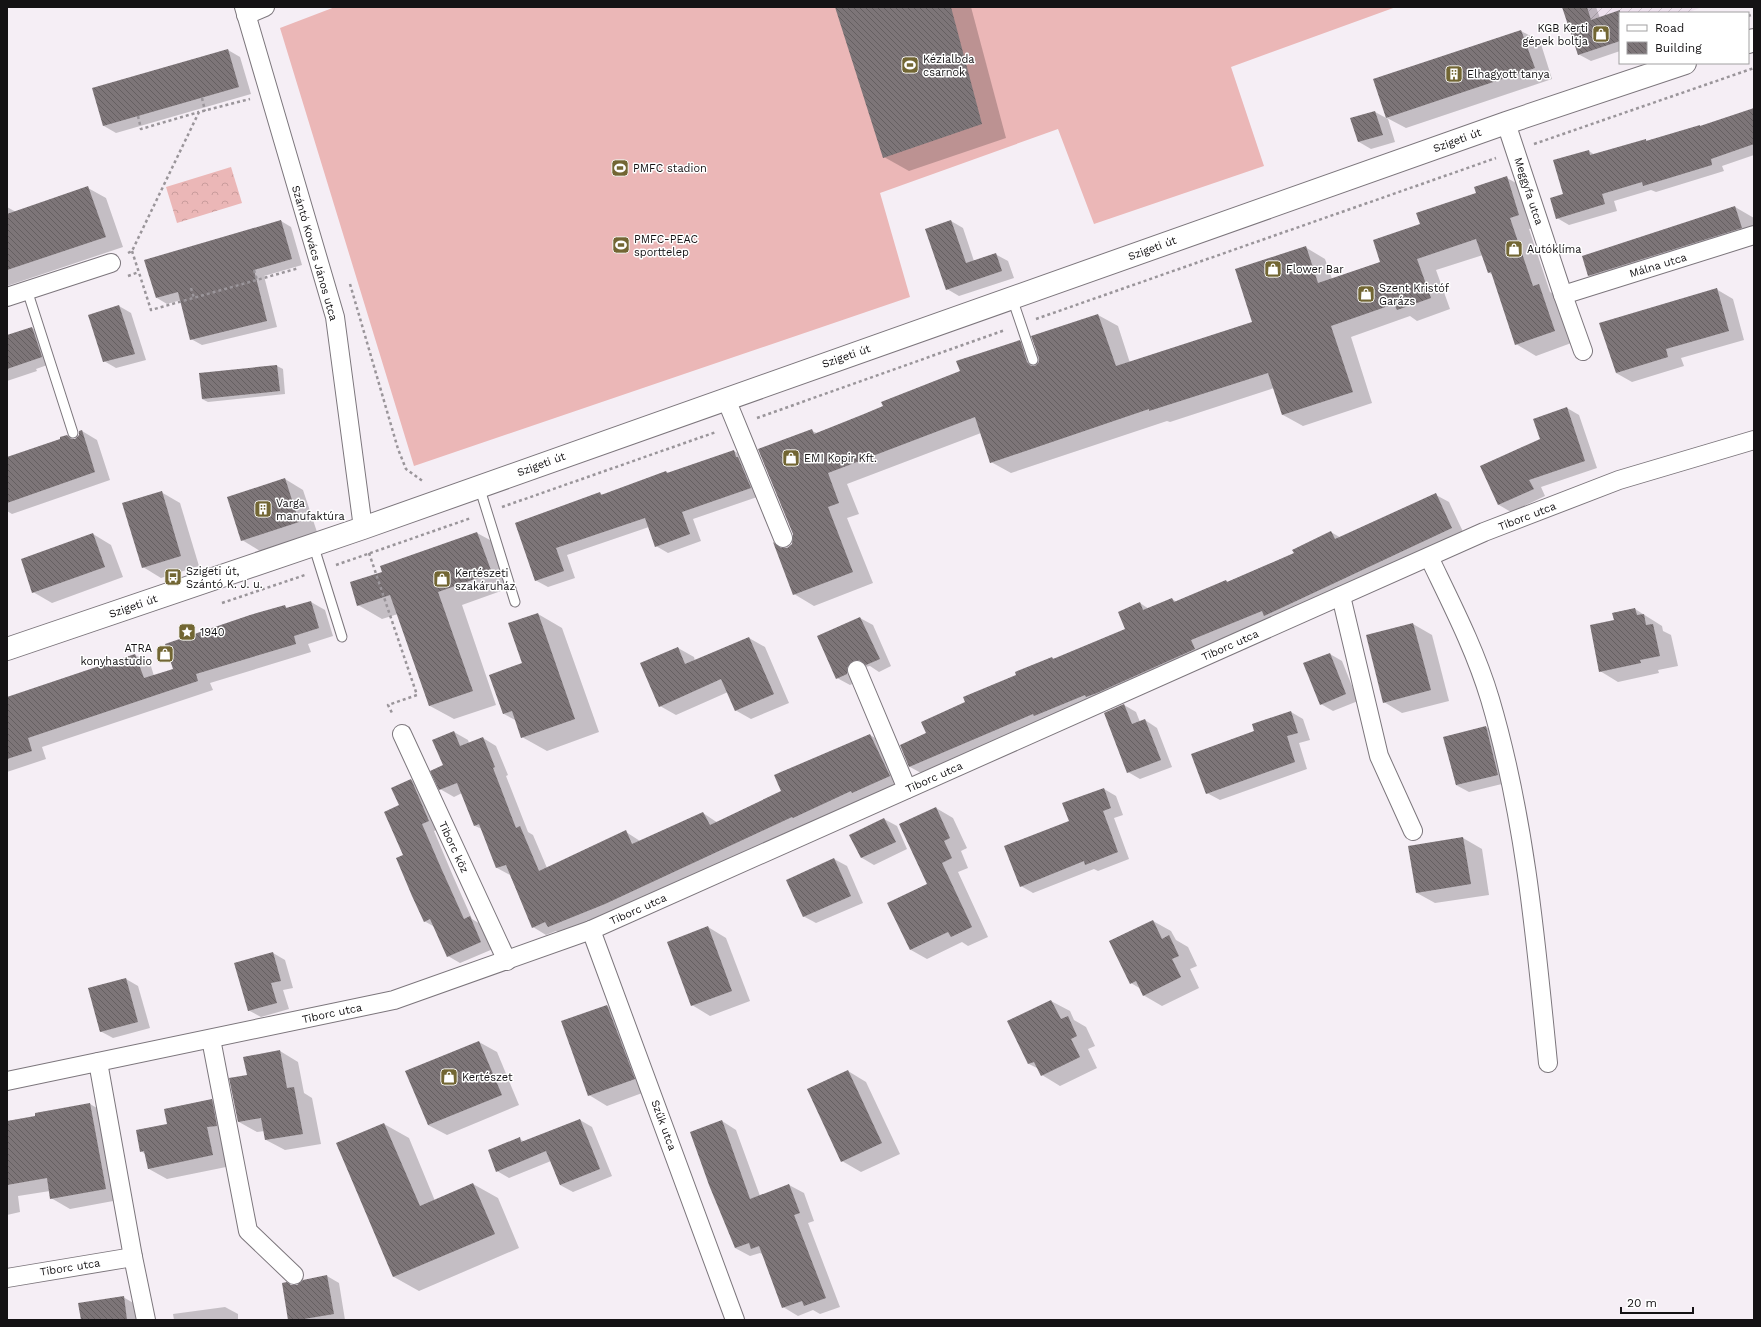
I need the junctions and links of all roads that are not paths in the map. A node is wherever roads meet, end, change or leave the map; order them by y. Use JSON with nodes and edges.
{"nodes":[{"id":1,"x":265,"y":7,"type":"edge"},
{"id":2,"x":245,"y":11,"type":"edge"},
{"id":3,"x":1682,"y":64,"type":"edge"},
{"id":4,"x":1506,"y":123,"type":"junction"},
{"id":5,"x":1754,"y":236,"type":"edge"},
{"id":6,"x":111,"y":263,"type":"road end"},
{"id":7,"x":27,"y":290,"type":"junction"},
{"id":8,"x":1563,"y":295,"type":"junction"},
{"id":9,"x":7,"y":297,"type":"edge"},
{"id":10,"x":1012,"y":298,"type":"junction"},
{"id":11,"x":1583,"y":351,"type":"dead end"},
{"id":12,"x":1033,"y":360,"type":"dead end"},
{"id":13,"x":726,"y":399,"type":"junction"},
{"id":14,"x":73,"y":433,"type":"dead end"},
{"id":15,"x":1754,"y":440,"type":"edge"},
{"id":16,"x":479,"y":486,"type":"junction"},
{"id":17,"x":363,"y":528,"type":"junction"},
{"id":18,"x":783,"y":538,"type":"dead end"},
{"id":19,"x":313,"y":544,"type":"junction"},
{"id":20,"x":1428,"y":557,"type":"junction"},
{"id":21,"x":1341,"y":596,"type":"junction"},
{"id":22,"x":515,"y":602,"type":"dead end"},
{"id":23,"x":342,"y":636,"type":"dead end"},
{"id":24,"x":7,"y":649,"type":"edge"},
{"id":25,"x":856,"y":670,"type":"dead end"},
{"id":26,"x":402,"y":734,"type":"dead end"},
{"id":27,"x":907,"y":789,"type":"junction"},
{"id":28,"x":1413,"y":831,"type":"dead end"},
{"id":29,"x":591,"y":930,"type":"junction"},
{"id":30,"x":507,"y":961,"type":"junction"},
{"id":31,"x":211,"y":1038,"type":"junction"},
{"id":32,"x":98,"y":1062,"type":"junction"},
{"id":33,"x":1548,"y":1063,"type":"dead end"},
{"id":34,"x":7,"y":1081,"type":"edge"},
{"id":35,"x":133,"y":1257,"type":"junction"},
{"id":36,"x":294,"y":1275,"type":"dead end"},
{"id":37,"x":7,"y":1278,"type":"edge"},
{"id":38,"x":146,"y":1320,"type":"edge"},
{"id":39,"x":735,"y":1320,"type":"edge"}],
"edges":[{"from":1,"to":2,"type":"street"},
{"from":2,"to":17,"type":"street","name":"Szántó Kovács János utca"},
{"from":3,"to":4,"type":"street","name":"Szigeti út"},
{"from":4,"to":8,"type":"street","name":"Meggyfa utca"},
{"from":4,"to":10,"type":"street","name":"Szigeti út"},
{"from":5,"to":8,"type":"street","name":"Málna utca"},
{"from":6,"to":7,"type":"street"},
{"from":7,"to":9,"type":"street"},
{"from":7,"to":14,"type":"lane"},
{"from":8,"to":11,"type":"street","name":"Meggyfa utca"},
{"from":10,"to":12,"type":"lane"},
{"from":10,"to":13,"type":"street","name":"Szigeti út"},
{"from":13,"to":16,"type":"street","name":"Szigeti út"},
{"from":13,"to":18,"type":"street"},
{"from":15,"to":20,"type":"street","name":"Tiborc utca"},
{"from":16,"to":17,"type":"street","name":"Szigeti út"},
{"from":16,"to":22,"type":"lane"},
{"from":17,"to":19,"type":"street","name":"Szigeti út"},
{"from":19,"to":23,"type":"lane"},
{"from":19,"to":24,"type":"street","name":"Szigeti út"},
{"from":20,"to":21,"type":"street","name":"Tiborc utca"},
{"from":20,"to":33,"type":"street"},
{"from":21,"to":27,"type":"street","name":"Tiborc utca"},
{"from":21,"to":28,"type":"street"},
{"from":25,"to":27,"type":"street"},
{"from":26,"to":30,"type":"street","name":"Tiborc köz"},
{"from":27,"to":29,"type":"street","name":"Tiborc utca"},
{"from":29,"to":30,"type":"street","name":"Tiborc utca"},
{"from":29,"to":39,"type":"street","name":"Szűk utca"},
{"from":30,"to":31,"type":"street","name":"Tiborc utca"},
{"from":31,"to":32,"type":"street","name":"Tiborc utca"},
{"from":31,"to":36,"type":"street"},
{"from":32,"to":34,"type":"street","name":"Tiborc utca"},
{"from":32,"to":35,"type":"street"},
{"from":35,"to":37,"type":"street","name":"Tiborc utca"},
{"from":35,"to":38,"type":"street"}]}
